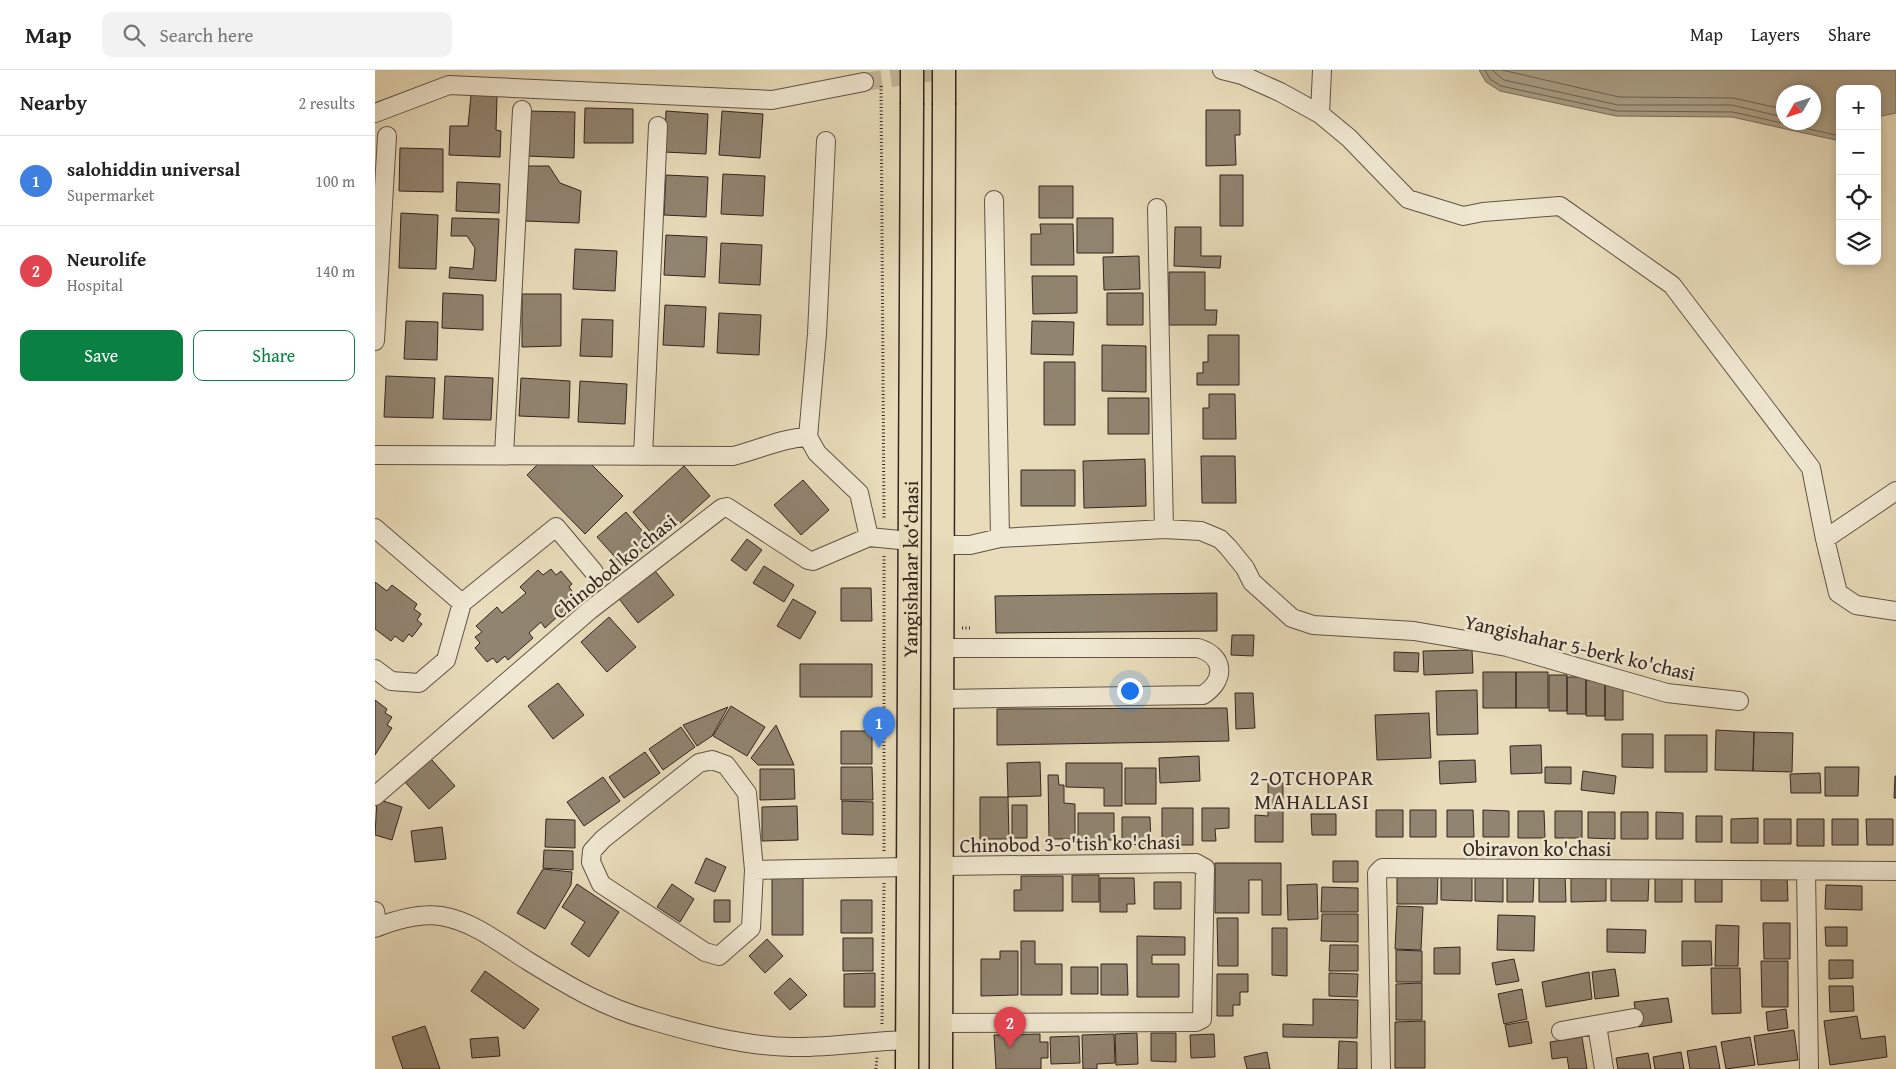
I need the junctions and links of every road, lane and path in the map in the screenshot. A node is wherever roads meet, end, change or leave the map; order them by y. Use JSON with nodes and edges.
{"nodes":[{"id":1,"x":912,"y":70,"type":"edge"},
{"id":2,"x":944,"y":70,"type":"edge"},
{"id":3,"x":1222,"y":70,"type":"edge"},
{"id":4,"x":1322,"y":70,"type":"edge"},
{"id":5,"x":873,"y":81,"type":"joint"},
{"id":6,"x":522,"y":110,"type":"dead end"},
{"id":7,"x":375,"y":113,"type":"edge"},
{"id":8,"x":1320,"y":114,"type":"junction"},
{"id":9,"x":658,"y":126,"type":"dead end"},
{"id":10,"x":387,"y":136,"type":"dead end"},
{"id":11,"x":826,"y":141,"type":"dead end"},
{"id":12,"x":994,"y":200,"type":"dead end"},
{"id":13,"x":1157,"y":208,"type":"dead end"},
{"id":14,"x":375,"y":341,"type":"edge"},
{"id":15,"x":808,"y":436,"type":"junction"},
{"id":16,"x":375,"y":455,"type":"edge"},
{"id":17,"x":504,"y":455,"type":"junction"},
{"id":18,"x":643,"y":456,"type":"junction"},
{"id":19,"x":1896,"y":491,"type":"edge"},
{"id":20,"x":375,"y":528,"type":"edge"},
{"id":21,"x":1164,"y":529,"type":"junction"},
{"id":22,"x":877,"y":538,"type":"junction"},
{"id":23,"x":1000,"y":538,"type":"junction"},
{"id":24,"x":1825,"y":539,"type":"junction"},
{"id":25,"x":910,"y":541,"type":"junction"},
{"id":26,"x":943,"y":545,"type":"junction"},
{"id":27,"x":594,"y":572,"type":"dead end"},
{"id":28,"x":462,"y":603,"type":"junction"},
{"id":29,"x":1896,"y":610,"type":"edge"},
{"id":30,"x":943,"y":648,"type":"junction"},
{"id":31,"x":375,"y":669,"type":"edge"},
{"id":32,"x":942,"y":700,"type":"junction"},
{"id":33,"x":1739,"y":701,"type":"dead end"},
{"id":34,"x":942,"y":779,"type":"junction"},
{"id":35,"x":909,"y":780,"type":"junction"},
{"id":36,"x":375,"y":796,"type":"edge"},
{"id":37,"x":942,"y":866,"type":"junction"},
{"id":38,"x":884,"y":867,"type":"junction"},
{"id":39,"x":908,"y":867,"type":"junction"},
{"id":40,"x":754,"y":870,"type":"junction"},
{"id":41,"x":1806,"y":871,"type":"junction"},
{"id":42,"x":1896,"y":871,"type":"edge"},
{"id":43,"x":376,"y":922,"type":"edge"},
{"id":44,"x":942,"y":947,"type":"junction"},
{"id":45,"x":908,"y":948,"type":"junction"},
{"id":46,"x":1634,"y":1018,"type":"dead end"},
{"id":47,"x":941,"y":1023,"type":"junction"},
{"id":48,"x":1597,"y":1025,"type":"junction"},
{"id":49,"x":1561,"y":1031,"type":"dead end"},
{"id":50,"x":882,"y":1040,"type":"junction"},
{"id":51,"x":908,"y":1040,"type":"junction"},
{"id":52,"x":876,"y":1069,"type":"edge"},
{"id":53,"x":907,"y":1069,"type":"edge"},
{"id":54,"x":941,"y":1069,"type":"edge"},
{"id":55,"x":1381,"y":1069,"type":"edge"},
{"id":56,"x":1605,"y":1069,"type":"edge"},
{"id":57,"x":1809,"y":1069,"type":"edge"}],
"edges":[{"from":1,"to":25,"type":"main road","name":"Yangishahar ko‘chasi","bridge":true},
{"from":2,"to":26,"type":"main road","name":"Yangishahar ko‘chasi","bridge":true},
{"from":3,"to":8,"type":"street"},
{"from":4,"to":8,"type":"street"},
{"from":5,"to":7,"type":"street"},
{"from":5,"to":22,"type":"path"},
{"from":6,"to":17,"type":"street"},
{"from":8,"to":24,"type":"street"},
{"from":9,"to":18,"type":"street"},
{"from":10,"to":14,"type":"street"},
{"from":11,"to":15,"type":"street"},
{"from":12,"to":23,"type":"street"},
{"from":13,"to":21,"type":"street"},
{"from":15,"to":18,"type":"street"},
{"from":15,"to":22,"type":"street"},
{"from":16,"to":17,"type":"street"},
{"from":17,"to":18,"type":"street"},
{"from":19,"to":24,"type":"street"},
{"from":20,"to":28,"type":"street"},
{"from":21,"to":23,"type":"street","name":"Yangishahar 5-berk ko'chasi"},
{"from":21,"to":33,"type":"street","name":"Yangishahar 5-berk ko'chasi"},
{"from":22,"to":25,"type":"street","name":"Chinobod ko'chasi"},
{"from":22,"to":36,"type":"street","name":"Chinobod ko'chasi"},
{"from":22,"to":38,"type":"path"},
{"from":23,"to":26,"type":"street","name":"Yangishahar 5-berk ko'chasi"},
{"from":24,"to":29,"type":"street"},
{"from":25,"to":35,"type":"main road","name":"Yangishahar ko‘chasi"},
{"from":26,"to":30,"type":"main road","name":"Yangishahar ko‘chasi"},
{"from":27,"to":28,"type":"street"},
{"from":28,"to":31,"type":"street"},
{"from":30,"to":32,"type":"main road","name":"Yangishahar ko‘chasi"},
{"from":30,"to":32,"type":"street"},
{"from":32,"to":34,"type":"main road","name":"Yangishahar ko‘chasi"},
{"from":34,"to":35,"type":"main road"},
{"from":34,"to":37,"type":"main road","name":"Yangishahar ko‘chasi"},
{"from":35,"to":39,"type":"main road","name":"Yangishahar ko‘chasi"},
{"from":37,"to":44,"type":"main road","name":"Yangishahar ko‘chasi"},
{"from":37,"to":47,"type":"street","name":"Chinobod 3-o'tish ko'chasi"},
{"from":38,"to":39,"type":"street"},
{"from":38,"to":40,"type":"street"},
{"from":38,"to":50,"type":"path"},
{"from":39,"to":45,"type":"main road","name":"Yangishahar ko‘chasi"},
{"from":40,"to":40,"type":"street"},
{"from":41,"to":42,"type":"street","name":"Obiravon ko'chasi"},
{"from":41,"to":55,"type":"street","name":"Obiravon ko'chasi"},
{"from":41,"to":57,"type":"street"},
{"from":43,"to":50,"type":"street"},
{"from":44,"to":45,"type":"main road"},
{"from":44,"to":47,"type":"main road","name":"Yangishahar ko‘chasi"},
{"from":45,"to":51,"type":"main road","name":"Yangishahar ko‘chasi"},
{"from":46,"to":48,"type":"street"},
{"from":47,"to":54,"type":"main road","name":"Yangishahar ko‘chasi"},
{"from":48,"to":49,"type":"street"},
{"from":48,"to":56,"type":"street"},
{"from":50,"to":51,"type":"street"},
{"from":50,"to":52,"type":"path"},
{"from":51,"to":53,"type":"main road","name":"Yangishahar ko‘chasi"}]}
